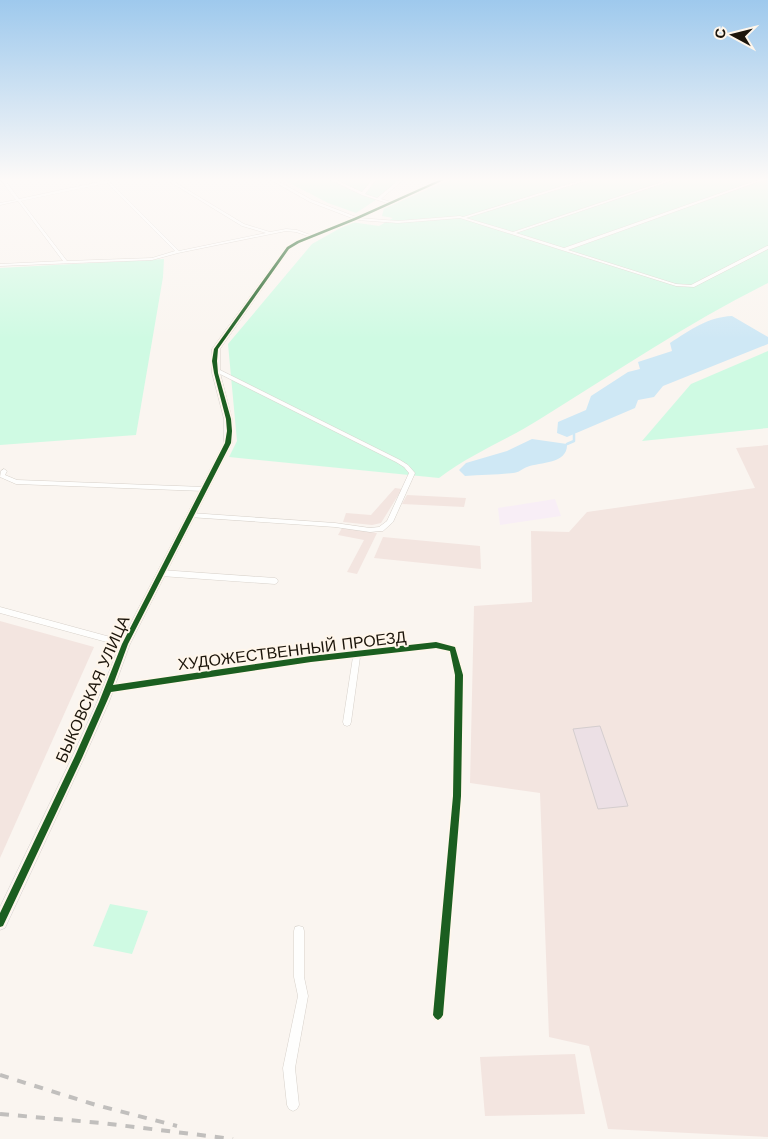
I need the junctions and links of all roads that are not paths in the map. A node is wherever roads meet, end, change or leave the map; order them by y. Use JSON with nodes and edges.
{"nodes":[{"id":1,"x":44,"y":233,"type":"edge"},
{"id":2,"x":159,"y":233,"type":"edge"},
{"id":3,"x":270,"y":233,"type":"edge"},
{"id":4,"x":302,"y":233,"type":"edge"},
{"id":5,"x":319,"y":233,"type":"edge"},
{"id":6,"x":513,"y":233,"type":"edge"},
{"id":7,"x":611,"y":233,"type":"edge"},
{"id":8,"x":311,"y":236,"type":"junction"},
{"id":9,"x":768,"y":247,"type":"edge"},
{"id":10,"x":566,"y":249,"type":"junction"},
{"id":11,"x":178,"y":252,"type":"junction"},
{"id":12,"x":66,"y":262,"type":"junction"},
{"id":13,"x":0,"y":265,"type":"edge"},
{"id":14,"x":216,"y":370,"type":"junction"},
{"id":15,"x":4,"y":471,"type":"dead end"},
{"id":16,"x":204,"y":489,"type":"junction"},
{"id":17,"x":191,"y":515,"type":"junction"},
{"id":18,"x":161,"y":573,"type":"junction"},
{"id":19,"x":275,"y":581,"type":"dead end"},
{"id":20,"x":0,"y":610,"type":"edge"},
{"id":21,"x":125,"y":644,"type":"junction"},
{"id":22,"x":357,"y":654,"type":"junction"},
{"id":23,"x":108,"y":689,"type":"junction"},
{"id":24,"x":347,"y":722,"type":"dead end"},
{"id":25,"x":0,"y":923,"type":"edge"},
{"id":26,"x":299,"y":930,"type":"dead end"},
{"id":27,"x":438,"y":1015,"type":"dead end"},
{"id":28,"x":293,"y":1105,"type":"dead end"}],
"edges":[{"from":1,"to":12,"type":"street"},
{"from":2,"to":11,"type":"street"},
{"from":3,"to":11,"type":"street"},
{"from":4,"to":8,"type":"street"},
{"from":5,"to":8,"type":"street"},
{"from":6,"to":10,"type":"street"},
{"from":7,"to":10,"type":"street"},
{"from":8,"to":14,"type":"street"},
{"from":9,"to":10,"type":"street"},
{"from":11,"to":12,"type":"street"},
{"from":12,"to":13,"type":"street"},
{"from":14,"to":16,"type":"street","name":"БЫКОВСКАЯ УЛИЦА"},
{"from":14,"to":17,"type":"street"},
{"from":15,"to":16,"type":"street"},
{"from":16,"to":17,"type":"street","name":"БЫКОВСКАЯ УЛИЦА"},
{"from":17,"to":18,"type":"street","name":"БЫКОВСКАЯ УЛИЦА"},
{"from":18,"to":19,"type":"street"},
{"from":18,"to":21,"type":"street","name":"БЫКОВСКАЯ УЛИЦА"},
{"from":20,"to":21,"type":"street"},
{"from":21,"to":23,"type":"street","name":"БЫКОВСКАЯ УЛИЦА"},
{"from":22,"to":23,"type":"street","name":"ХУДОЖЕСТВЕННЫЙ ПРОЕЗД"},
{"from":22,"to":24,"type":"street"},
{"from":22,"to":27,"type":"street","name":"ХУДОЖЕСТВЕННЫЙ ПРОЕЗД"},
{"from":23,"to":25,"type":"street","name":"БЫКОВСКАЯ УЛИЦА"},
{"from":26,"to":28,"type":"street"}]}
